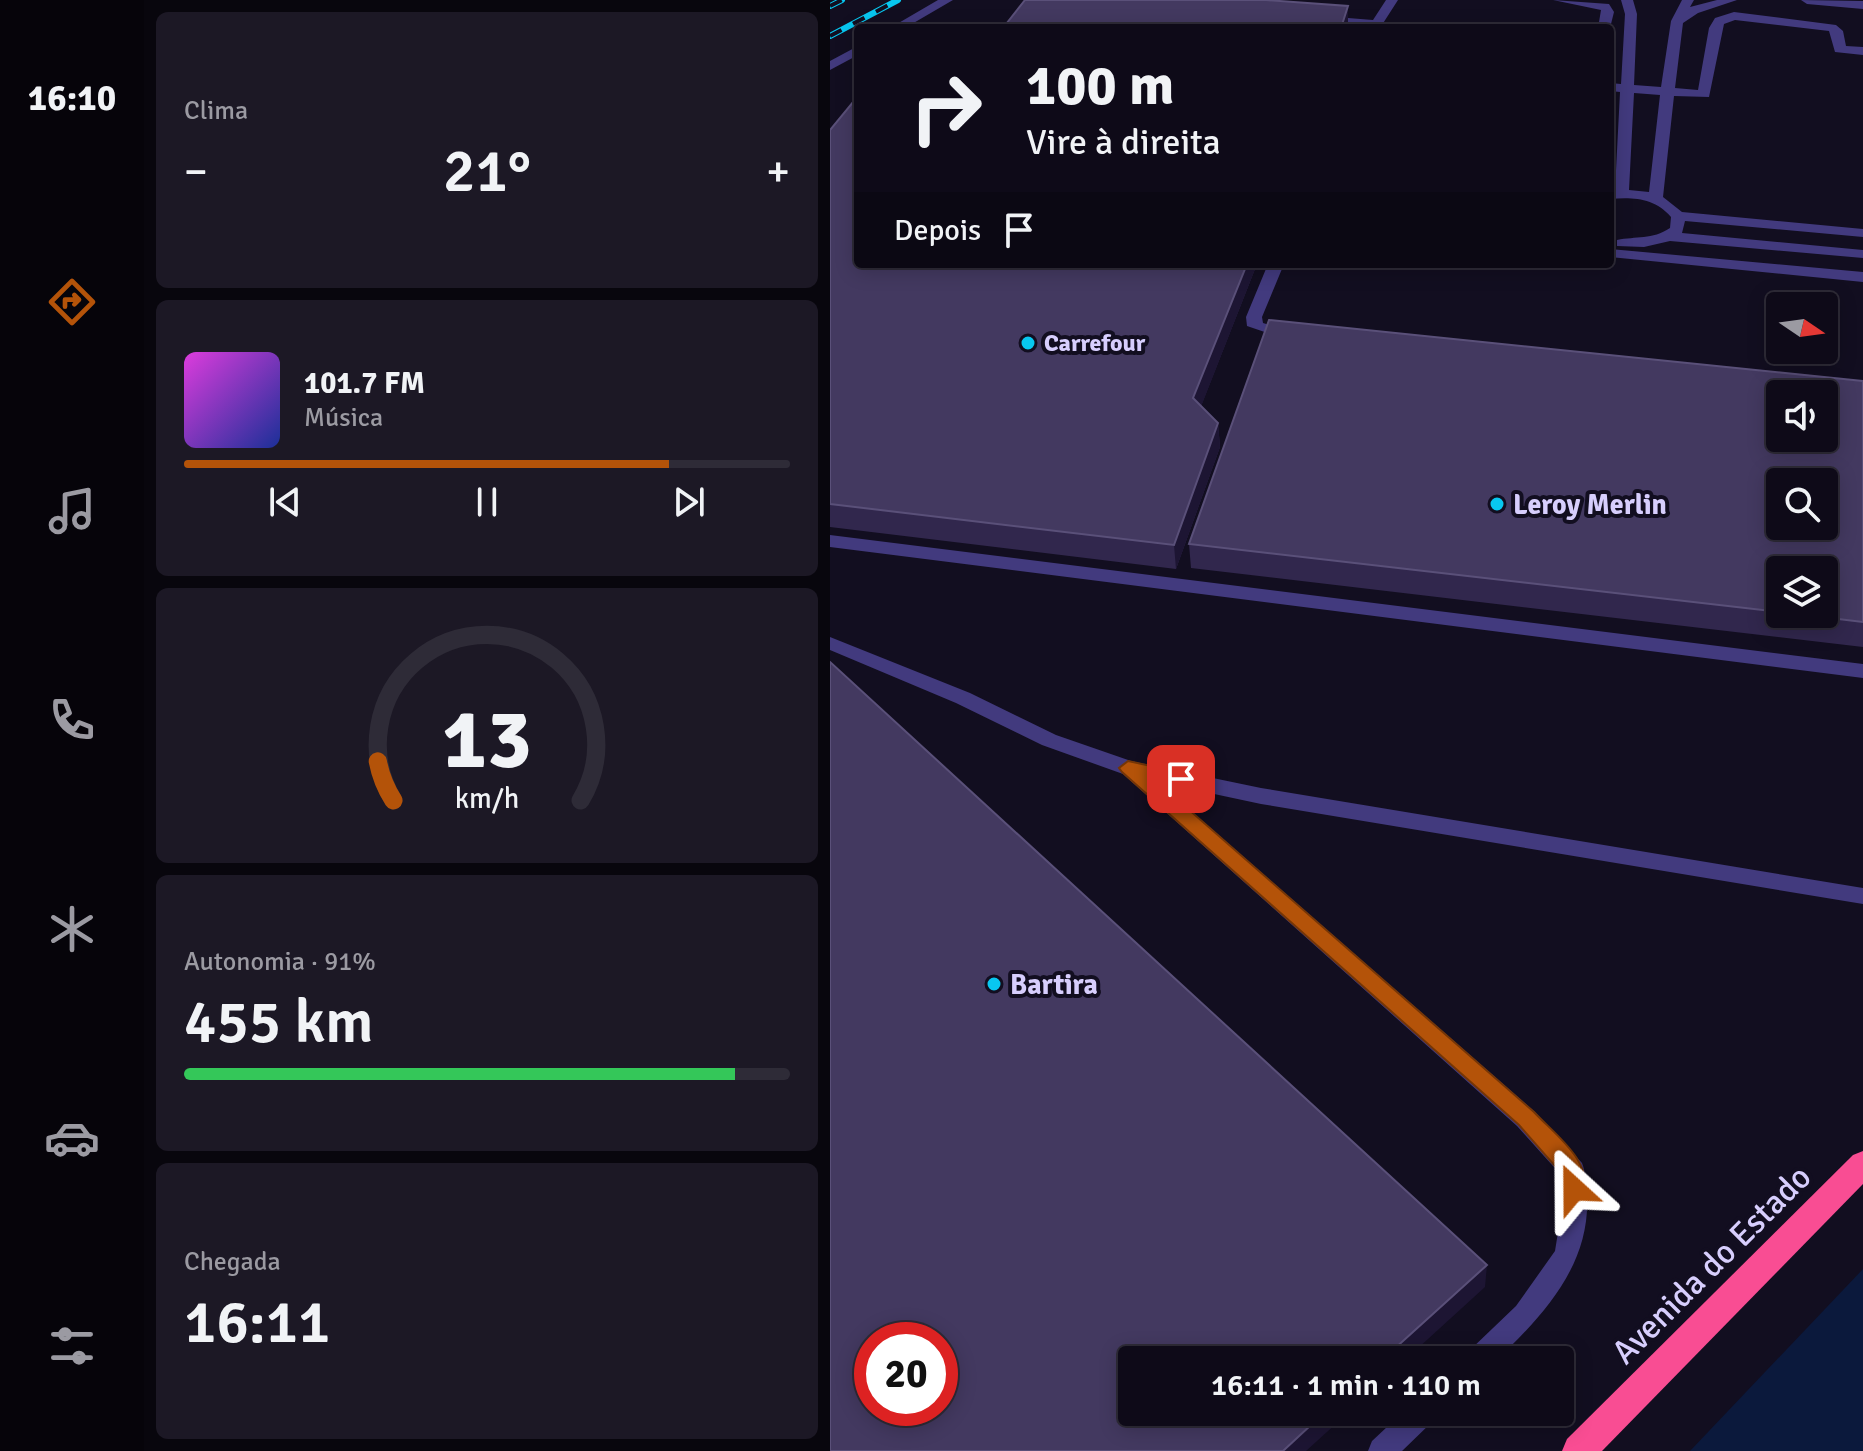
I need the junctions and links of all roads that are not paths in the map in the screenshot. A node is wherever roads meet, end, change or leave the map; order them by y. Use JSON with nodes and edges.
{"nodes":[{"id":1,"x":947,"y":0,"type":"edge"},
{"id":2,"x":1392,"y":0,"type":"edge"},
{"id":3,"x":1559,"y":0,"type":"edge"},
{"id":4,"x":1627,"y":0,"type":"edge"},
{"id":5,"x":1688,"y":0,"type":"edge"},
{"id":6,"x":1731,"y":0,"type":"edge"},
{"id":7,"x":1807,"y":0,"type":"edge"},
{"id":8,"x":1863,"y":5,"type":"edge"},
{"id":9,"x":1313,"y":19,"type":"edge"},
{"id":10,"x":1677,"y":21,"type":"junction"},
{"id":11,"x":903,"y":24,"type":"edge"},
{"id":12,"x":1357,"y":24,"type":"edge"},
{"id":13,"x":1375,"y":24,"type":"edge"},
{"id":14,"x":1605,"y":24,"type":"edge"},
{"id":15,"x":1863,"y":51,"type":"edge"},
{"id":16,"x":854,"y":52,"type":"edge"},
{"id":17,"x":830,"y":66,"type":"edge"},
{"id":18,"x":1614,"y":87,"type":"edge"},
{"id":19,"x":1626,"y":88,"type":"junction"},
{"id":20,"x":1667,"y":91,"type":"junction"},
{"id":21,"x":1641,"y":152,"type":"junction"},
{"id":22,"x":1616,"y":194,"type":"edge"},
{"id":23,"x":1656,"y":199,"type":"junction"},
{"id":24,"x":1678,"y":216,"type":"junction"},
{"id":25,"x":1863,"y":233,"type":"edge"},
{"id":26,"x":1669,"y":236,"type":"junction"},
{"id":27,"x":1616,"y":248,"type":"edge"},
{"id":28,"x":1863,"y":254,"type":"edge"},
{"id":29,"x":1274,"y":268,"type":"edge"},
{"id":30,"x":1863,"y":277,"type":"edge"},
{"id":31,"x":1309,"y":337,"type":"edge"},
{"id":32,"x":830,"y":541,"type":"edge"},
{"id":33,"x":830,"y":643,"type":"edge"},
{"id":34,"x":1863,"y":671,"type":"edge"},
{"id":35,"x":1128,"y":768,"type":"junction"},
{"id":36,"x":1863,"y":896,"type":"edge"},
{"id":37,"x":1863,"y":1164,"type":"edge"},
{"id":38,"x":1493,"y":1346,"type":"edge"},
{"id":39,"x":1408,"y":1426,"type":"edge"},
{"id":40,"x":1382,"y":1451,"type":"edge"},
{"id":41,"x":1579,"y":1451,"type":"edge"}],
"edges":[{"from":1,"to":11,"type":"street"},
{"from":2,"to":13,"type":"street"},
{"from":3,"to":14,"type":"street"},
{"from":4,"to":19,"type":"street"},
{"from":5,"to":10,"type":"street"},
{"from":6,"to":10,"type":"street"},
{"from":7,"to":8,"type":"street"},
{"from":9,"to":12,"type":"street"},
{"from":10,"to":20,"type":"street"},
{"from":15,"to":20,"type":"street"},
{"from":16,"to":17,"type":"street"},
{"from":18,"to":19,"type":"street"},
{"from":19,"to":20,"type":"street"},
{"from":19,"to":21,"type":"street"},
{"from":20,"to":21,"type":"street"},
{"from":21,"to":22,"type":"street"},
{"from":21,"to":23,"type":"street"},
{"from":22,"to":23,"type":"street"},
{"from":23,"to":24,"type":"street"},
{"from":24,"to":25,"type":"street"},
{"from":24,"to":26,"type":"street"},
{"from":26,"to":27,"type":"street"},
{"from":26,"to":28,"type":"street"},
{"from":27,"to":30,"type":"street"},
{"from":29,"to":31,"type":"street"},
{"from":32,"to":34,"type":"street"},
{"from":33,"to":35,"type":"street"},
{"from":35,"to":36,"type":"street"},
{"from":35,"to":38,"type":"street"},
{"from":37,"to":41,"type":"highway","name":"Avenida do Estado"},
{"from":39,"to":40,"type":"street"}]}
